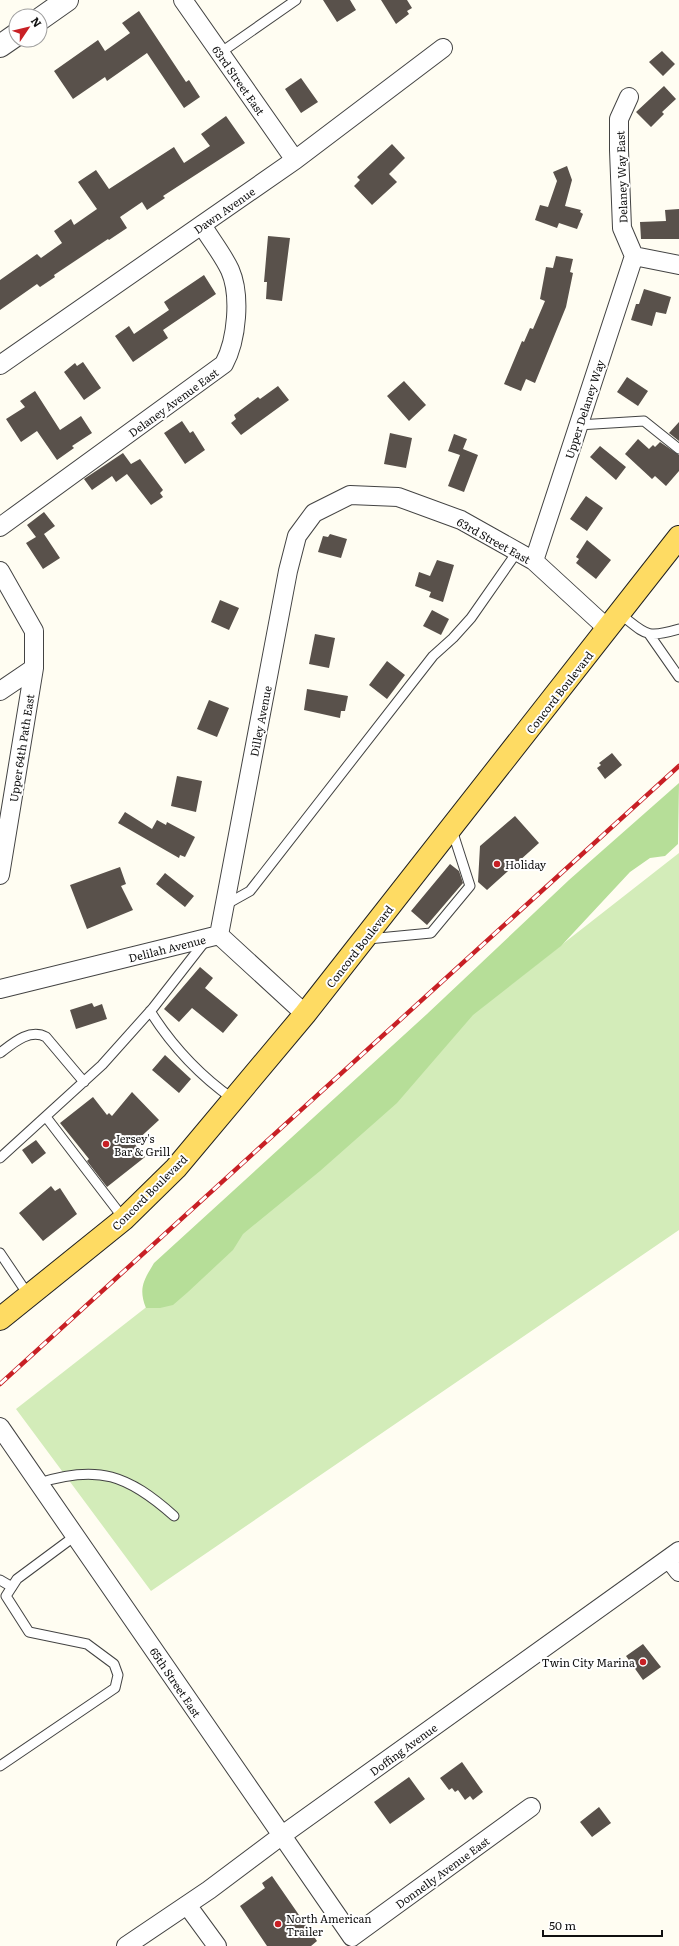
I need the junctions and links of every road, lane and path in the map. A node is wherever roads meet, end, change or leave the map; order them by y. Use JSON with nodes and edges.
{"nodes":[{"id":1,"x":67,"y":0,"type":"edge"},
{"id":2,"x":183,"y":0,"type":"edge"},
{"id":3,"x":296,"y":0,"type":"edge"},
{"id":4,"x":48,"y":13,"type":"edge"},
{"id":5,"x":443,"y":48,"type":"dead end"},
{"id":6,"x":220,"y":53,"type":"junction"},
{"id":7,"x":629,"y":97,"type":"dead end"},
{"id":8,"x":295,"y":160,"type":"junction"},
{"id":9,"x":202,"y":225,"type":"junction"},
{"id":10,"x":634,"y":256,"type":"junction"},
{"id":11,"x":679,"y":265,"type":"edge"},
{"id":12,"x":0,"y":365,"type":"edge"},
{"id":13,"x":578,"y":425,"type":"junction"},
{"id":14,"x":679,"y":449,"type":"edge"},
{"id":15,"x":314,"y":513,"type":"joint"},
{"id":16,"x":0,"y":527,"type":"edge"},
{"id":17,"x":679,"y":537,"type":"edge"},
{"id":18,"x":516,"y":552,"type":"junction"},
{"id":19,"x":534,"y":561,"type":"junction"},
{"id":20,"x":0,"y":571,"type":"edge"},
{"id":21,"x":614,"y":621,"type":"junction"},
{"id":22,"x":679,"y":629,"type":"edge"},
{"id":23,"x":649,"y":634,"type":"junction"},
{"id":24,"x":34,"y":668,"type":"junction"},
{"id":25,"x":679,"y":677,"type":"edge"},
{"id":26,"x":0,"y":691,"type":"edge"},
{"id":27,"x":452,"y":828,"type":"junction"},
{"id":28,"x":0,"y":875,"type":"edge"},
{"id":29,"x":224,"y":906,"type":"junction"},
{"id":30,"x":214,"y":936,"type":"junction"},
{"id":31,"x":364,"y":939,"type":"junction"},
{"id":32,"x":0,"y":989,"type":"edge"},
{"id":33,"x":150,"y":1011,"type":"junction"},
{"id":34,"x":306,"y":1014,"type":"junction"},
{"id":35,"x":0,"y":1053,"type":"edge"},
{"id":36,"x":84,"y":1082,"type":"junction"},
{"id":37,"x":234,"y":1100,"type":"junction"},
{"id":38,"x":46,"y":1117,"type":"junction"},
{"id":39,"x":0,"y":1158,"type":"edge"},
{"id":40,"x":124,"y":1219,"type":"junction"},
{"id":41,"x":0,"y":1253,"type":"edge"},
{"id":42,"x":29,"y":1296,"type":"junction"},
{"id":43,"x":0,"y":1319,"type":"edge"},
{"id":44,"x":0,"y":1427,"type":"edge"},
{"id":45,"x":39,"y":1483,"type":"junction"},
{"id":46,"x":174,"y":1516,"type":"dead end"},
{"id":47,"x":75,"y":1536,"type":"junction"},
{"id":48,"x":676,"y":1561,"type":"edge"},
{"id":49,"x":0,"y":1580,"type":"edge"},
{"id":50,"x":12,"y":1587,"type":"junction"},
{"id":51,"x":0,"y":1766,"type":"edge"},
{"id":52,"x":531,"y":1807,"type":"dead end"},
{"id":53,"x":282,"y":1836,"type":"junction"},
{"id":54,"x":187,"y":1905,"type":"junction"},
{"id":55,"x":352,"y":1937,"type":"joint"},
{"id":56,"x":126,"y":1946,"type":"edge"},
{"id":57,"x":216,"y":1946,"type":"edge"}],
"edges":[{"from":1,"to":4,"type":"street"},
{"from":2,"to":6,"type":"street","name":"63rd Street East"},
{"from":3,"to":6,"type":"lane"},
{"from":5,"to":8,"type":"street","name":"Dawn Avenue"},
{"from":6,"to":8,"type":"street","name":"63rd Street East"},
{"from":7,"to":10,"type":"street","name":"Delaney Way East"},
{"from":8,"to":9,"type":"street","name":"Dawn Avenue"},
{"from":9,"to":12,"type":"street","name":"Dawn Avenue"},
{"from":9,"to":16,"type":"street","name":"Delaney Avenue East"},
{"from":10,"to":11,"type":"street"},
{"from":10,"to":13,"type":"street","name":"Upper Delaney Way"},
{"from":13,"to":14,"type":"lane"},
{"from":13,"to":19,"type":"street","name":"Upper Delaney Way"},
{"from":15,"to":18,"type":"street","name":"63rd Street East"},
{"from":15,"to":29,"type":"street","name":"Dilley Avenue"},
{"from":17,"to":21,"type":"main road","name":"Concord Boulevard"},
{"from":18,"to":19,"type":"street","name":"63rd Street East"},
{"from":18,"to":29,"type":"lane"},
{"from":19,"to":21,"type":"street","name":"63rd Street East"},
{"from":20,"to":24,"type":"street","name":"Upper 64th Path East"},
{"from":21,"to":23,"type":"lane"},
{"from":21,"to":27,"type":"main road","name":"Concord Boulevard"},
{"from":22,"to":23,"type":"lane"},
{"from":23,"to":25,"type":"lane"},
{"from":24,"to":26,"type":"street"},
{"from":24,"to":28,"type":"street","name":"Upper 64th Path East"},
{"from":27,"to":31,"type":"main road","name":"Concord Boulevard"},
{"from":27,"to":31,"type":"lane"},
{"from":29,"to":30,"type":"street","name":"Dilley Avenue"},
{"from":30,"to":32,"type":"street","name":"Delilah Avenue"},
{"from":30,"to":33,"type":"lane"},
{"from":30,"to":34,"type":"street","name":"Delilah Avenue"},
{"from":31,"to":34,"type":"main road","name":"Concord Boulevard"},
{"from":33,"to":36,"type":"lane"},
{"from":33,"to":37,"type":"lane"},
{"from":34,"to":37,"type":"main road","name":"Concord Boulevard"},
{"from":35,"to":36,"type":"lane"},
{"from":36,"to":38,"type":"lane"},
{"from":37,"to":40,"type":"main road","name":"Concord Boulevard"},
{"from":38,"to":39,"type":"lane"},
{"from":38,"to":40,"type":"lane"},
{"from":40,"to":42,"type":"main road","name":"Concord Boulevard"},
{"from":41,"to":42,"type":"lane"},
{"from":42,"to":43,"type":"main road","name":"Concord Boulevard"},
{"from":44,"to":45,"type":"street","name":"65th Street East"},
{"from":45,"to":46,"type":"lane"},
{"from":45,"to":47,"type":"street","name":"65th Street East"},
{"from":47,"to":50,"type":"lane"},
{"from":47,"to":53,"type":"street","name":"65th Street East"},
{"from":48,"to":53,"type":"street","name":"Doffing Avenue"},
{"from":49,"to":50,"type":"lane"},
{"from":50,"to":51,"type":"lane"},
{"from":52,"to":55,"type":"street","name":"Donnelly Avenue East"},
{"from":53,"to":54,"type":"street","name":"Doffing Avenue"},
{"from":53,"to":55,"type":"street","name":"65th Street East"},
{"from":54,"to":56,"type":"street","name":"Doffing Avenue"},
{"from":54,"to":57,"type":"street"}]}
